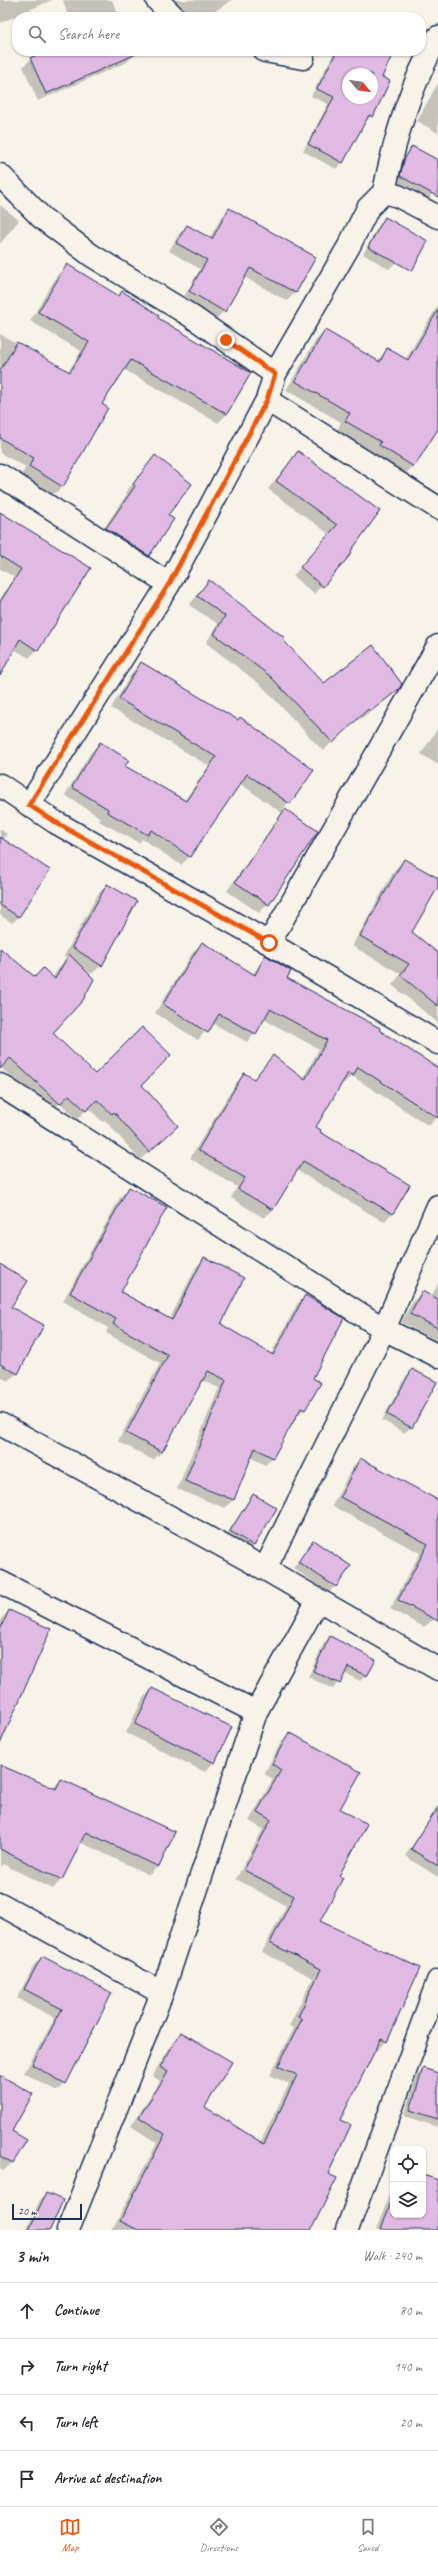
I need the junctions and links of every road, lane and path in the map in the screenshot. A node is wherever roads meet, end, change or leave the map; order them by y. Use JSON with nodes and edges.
{"nodes":[{"id":1,"x":157,"y":0,"type":"edge"},
{"id":2,"x":169,"y":12,"type":"edge"},
{"id":3,"x":438,"y":37,"type":"edge"},
{"id":4,"x":292,"y":56,"type":"edge"},
{"id":5,"x":303,"y":58,"type":"dead end"},
{"id":6,"x":0,"y":175,"type":"edge"},
{"id":7,"x":384,"y":192,"type":"junction"},
{"id":8,"x":438,"y":217,"type":"edge"},
{"id":9,"x":275,"y":374,"type":"junction"},
{"id":10,"x":267,"y":400,"type":"junction"},
{"id":11,"x":0,"y":475,"type":"edge"},
{"id":12,"x":438,"y":508,"type":"edge"},
{"id":13,"x":169,"y":584,"type":"junction"},
{"id":14,"x":438,"y":646,"type":"edge"},
{"id":15,"x":0,"y":785,"type":"edge"},
{"id":16,"x":29,"y":805,"type":"junction"},
{"id":17,"x":269,"y":943,"type":"junction"},
{"id":18,"x":438,"y":1043,"type":"edge"},
{"id":19,"x":0,"y":1085,"type":"edge"},
{"id":20,"x":438,"y":1206,"type":"edge"},
{"id":21,"x":384,"y":1329,"type":"junction"},
{"id":22,"x":438,"y":1356,"type":"edge"},
{"id":23,"x":0,"y":1424,"type":"edge"},
{"id":24,"x":265,"y":1569,"type":"junction"},
{"id":25,"x":0,"y":1582,"type":"edge"},
{"id":26,"x":318,"y":1600,"type":"junction"},
{"id":27,"x":438,"y":1669,"type":"edge"},
{"id":28,"x":256,"y":1712,"type":"junction"},
{"id":29,"x":0,"y":1904,"type":"edge"},
{"id":30,"x":438,"y":1981,"type":"edge"},
{"id":31,"x":162,"y":1993,"type":"junction"},
{"id":32,"x":68,"y":2230,"type":"edge"},
{"id":33,"x":347,"y":2230,"type":"edge"}],
"edges":[{"from":1,"to":2,"type":"street"},
{"from":3,"to":7,"type":"street"},
{"from":4,"to":5,"type":"street"},
{"from":6,"to":9,"type":"street"},
{"from":7,"to":8,"type":"street"},
{"from":7,"to":9,"type":"street"},
{"from":9,"to":10,"type":"street"},
{"from":10,"to":12,"type":"street"},
{"from":10,"to":13,"type":"street"},
{"from":11,"to":13,"type":"street"},
{"from":13,"to":16,"type":"street"},
{"from":14,"to":17,"type":"street"},
{"from":15,"to":16,"type":"street"},
{"from":16,"to":17,"type":"street"},
{"from":17,"to":18,"type":"street"},
{"from":19,"to":21,"type":"street"},
{"from":20,"to":21,"type":"street"},
{"from":21,"to":22,"type":"street"},
{"from":21,"to":24,"type":"street"},
{"from":23,"to":24,"type":"street"},
{"from":24,"to":26,"type":"street"},
{"from":25,"to":28,"type":"street"},
{"from":26,"to":27,"type":"street"},
{"from":26,"to":28,"type":"street"},
{"from":28,"to":31,"type":"street"},
{"from":29,"to":31,"type":"street"},
{"from":30,"to":33,"type":"street"},
{"from":31,"to":32,"type":"street"}]}
